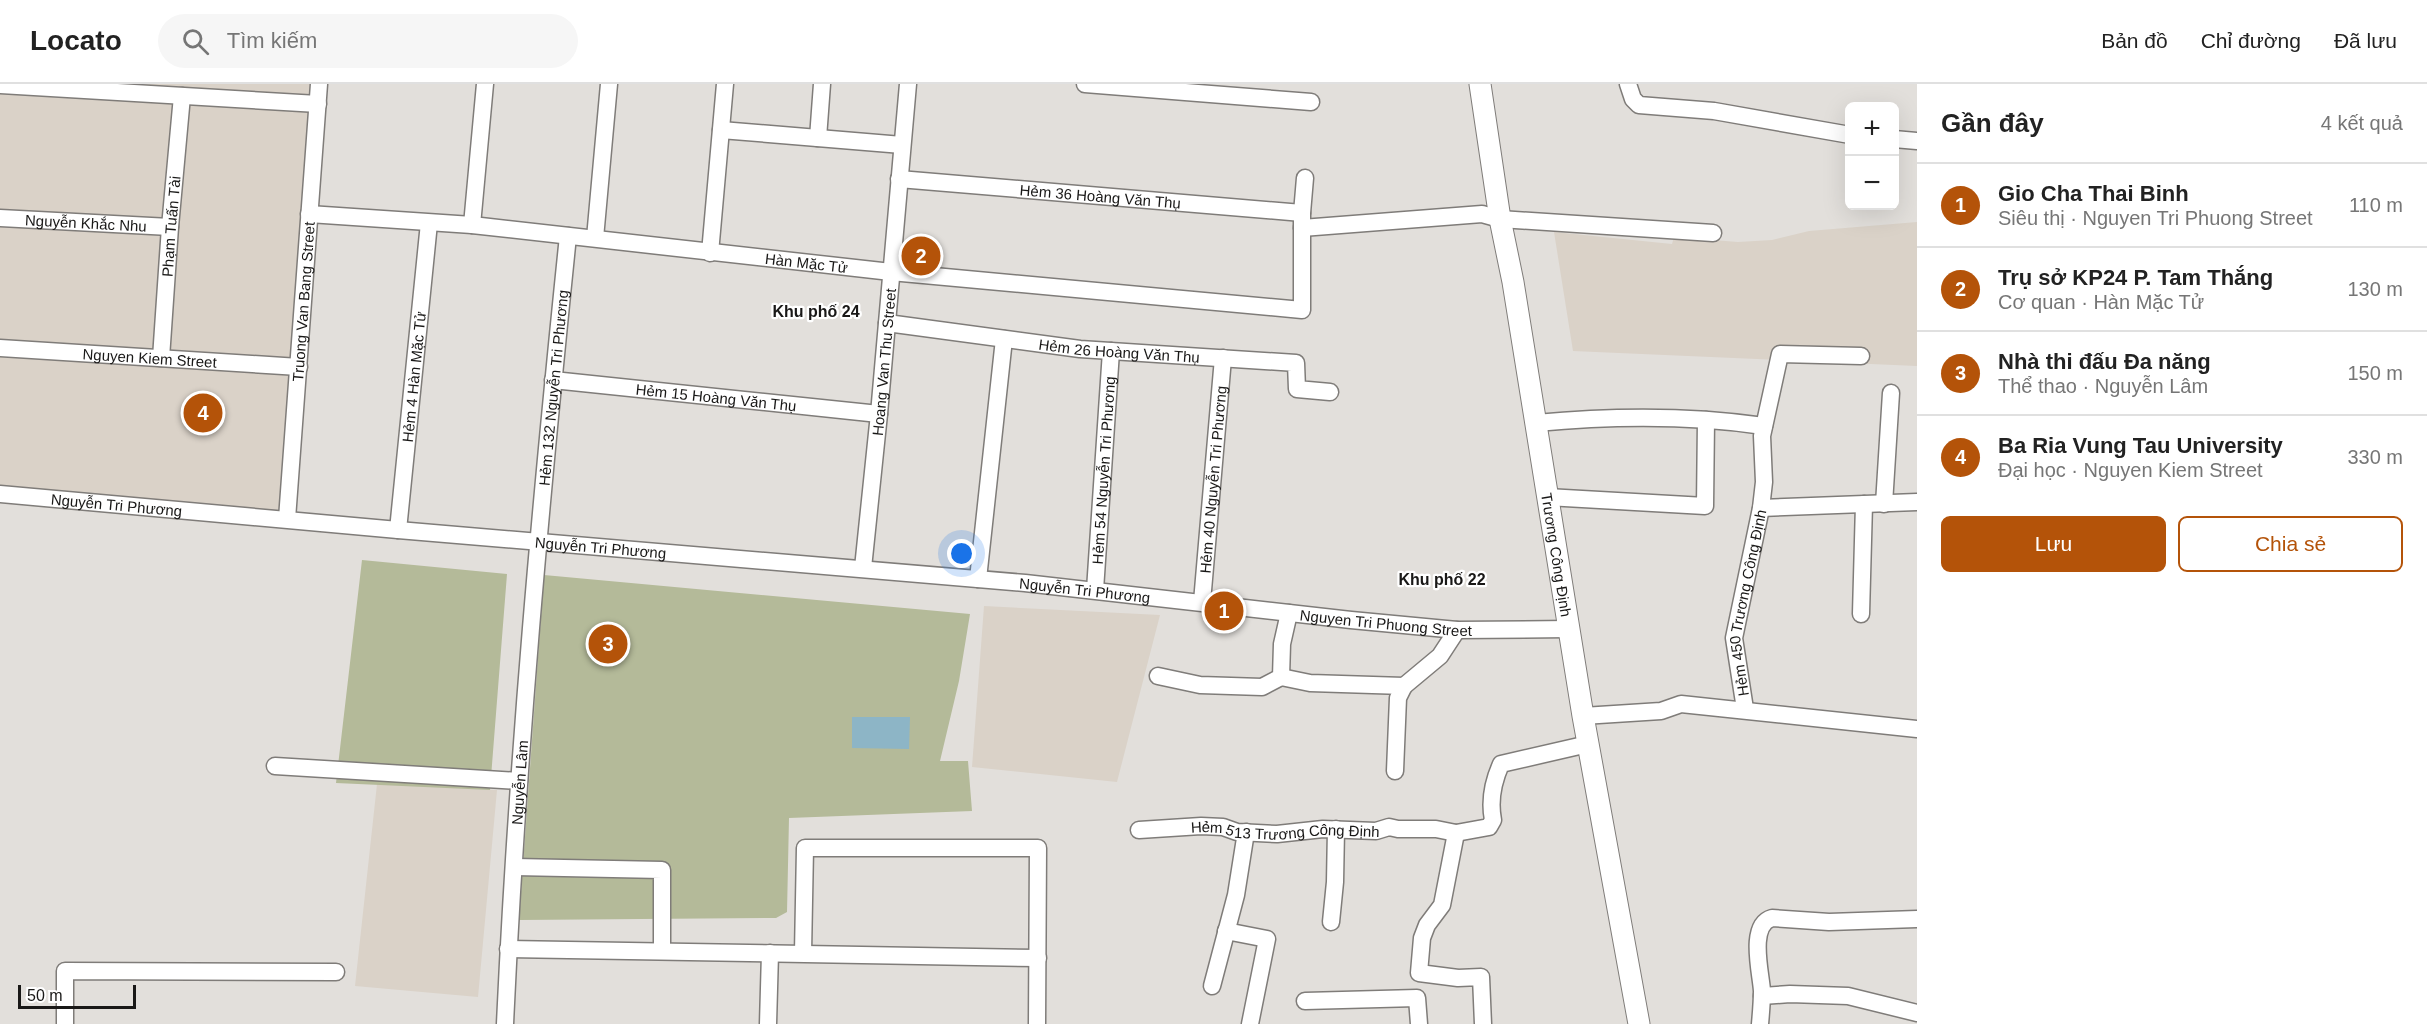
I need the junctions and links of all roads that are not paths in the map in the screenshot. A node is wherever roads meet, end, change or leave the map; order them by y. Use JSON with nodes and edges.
{"nodes":[{"id":1,"x":0,"y":84,"type":"edge"},
{"id":2,"x":319,"y":84,"type":"edge"},
{"id":3,"x":485,"y":84,"type":"edge"},
{"id":4,"x":609,"y":84,"type":"edge"},
{"id":5,"x":725,"y":84,"type":"edge"},
{"id":6,"x":822,"y":84,"type":"edge"},
{"id":7,"x":908,"y":84,"type":"edge"},
{"id":8,"x":1085,"y":84,"type":"edge"},
{"id":9,"x":1480,"y":84,"type":"edge"},
{"id":10,"x":1628,"y":84,"type":"edge"},
{"id":11,"x":1172,"y":88,"type":"edge"},
{"id":12,"x":182,"y":96,"type":"junction"},
{"id":13,"x":1311,"y":102,"type":"dead end"},
{"id":14,"x":318,"y":104,"type":"junction"},
{"id":15,"x":721,"y":130,"type":"junction"},
{"id":16,"x":1845,"y":134,"type":"edge"},
{"id":17,"x":818,"y":138,"type":"junction"},
{"id":18,"x":1899,"y":139,"type":"edge"},
{"id":19,"x":1917,"y":141,"type":"edge"},
{"id":20,"x":902,"y":145,"type":"junction"},
{"id":21,"x":1305,"y":178,"type":"dead end"},
{"id":22,"x":899,"y":179,"type":"junction"},
{"id":23,"x":309,"y":214,"type":"junction"},
{"id":24,"x":0,"y":218,"type":"edge"},
{"id":25,"x":1500,"y":219,"type":"junction"},
{"id":26,"x":1302,"y":220,"type":"junction"},
{"id":27,"x":429,"y":223,"type":"junction"},
{"id":28,"x":472,"y":225,"type":"junction"},
{"id":29,"x":170,"y":227,"type":"junction"},
{"id":30,"x":1713,"y":232,"type":"dead end"},
{"id":31,"x":568,"y":236,"type":"junction"},
{"id":32,"x":595,"y":238,"type":"junction"},
{"id":33,"x":710,"y":253,"type":"junction"},
{"id":34,"x":891,"y":272,"type":"junction"},
{"id":35,"x":887,"y":323,"type":"junction"},
{"id":36,"x":1004,"y":339,"type":"junction"},
{"id":37,"x":0,"y":348,"type":"edge"},
{"id":38,"x":1110,"y":351,"type":"junction"},
{"id":39,"x":1861,"y":356,"type":"dead end"},
{"id":40,"x":161,"y":358,"type":"junction"},
{"id":41,"x":1224,"y":358,"type":"junction"},
{"id":42,"x":299,"y":367,"type":"junction"},
{"id":43,"x":553,"y":381,"type":"junction"},
{"id":44,"x":1330,"y":392,"type":"dead end"},
{"id":45,"x":1892,"y":393,"type":"dead end"},
{"id":46,"x":879,"y":414,"type":"junction"},
{"id":47,"x":1706,"y":420,"type":"junction"},
{"id":48,"x":1536,"y":423,"type":"junction"},
{"id":49,"x":1764,"y":426,"type":"junction"},
{"id":50,"x":0,"y":494,"type":"edge"},
{"id":51,"x":1547,"y":497,"type":"junction"},
{"id":52,"x":1917,"y":502,"type":"edge"},
{"id":53,"x":1864,"y":504,"type":"junction"},
{"id":54,"x":1884,"y":504,"type":"junction"},
{"id":55,"x":1761,"y":507,"type":"junction"},
{"id":56,"x":287,"y":519,"type":"junction"},
{"id":57,"x":398,"y":530,"type":"junction"},
{"id":58,"x":538,"y":542,"type":"junction"},
{"id":59,"x":863,"y":568,"type":"junction"},
{"id":60,"x":978,"y":579,"type":"junction"},
{"id":61,"x":1095,"y":590,"type":"junction"},
{"id":62,"x":1202,"y":602,"type":"junction"},
{"id":63,"x":1289,"y":613,"type":"junction"},
{"id":64,"x":1861,"y":614,"type":"dead end"},
{"id":65,"x":1569,"y":628,"type":"junction"},
{"id":66,"x":1456,"y":630,"type":"junction"},
{"id":67,"x":1158,"y":676,"type":"dead end"},
{"id":68,"x":1281,"y":677,"type":"junction"},
{"id":69,"x":1404,"y":686,"type":"junction"},
{"id":70,"x":1745,"y":709,"type":"junction"},
{"id":71,"x":1583,"y":716,"type":"junction"},
{"id":72,"x":1917,"y":729,"type":"edge"},
{"id":73,"x":1588,"y":744,"type":"junction"},
{"id":74,"x":275,"y":766,"type":"dead end"},
{"id":75,"x":1395,"y":771,"type":"dead end"},
{"id":76,"x":519,"y":781,"type":"junction"},
{"id":77,"x":1336,"y":829,"type":"junction"},
{"id":78,"x":1140,"y":830,"type":"dead end"},
{"id":79,"x":1246,"y":832,"type":"junction"},
{"id":80,"x":1456,"y":833,"type":"junction"},
{"id":81,"x":515,"y":867,"type":"junction"},
{"id":82,"x":1917,"y":919,"type":"edge"},
{"id":83,"x":1330,"y":922,"type":"dead end"},
{"id":84,"x":1226,"y":931,"type":"junction"},
{"id":85,"x":508,"y":949,"type":"junction"},
{"id":86,"x":662,"y":951,"type":"junction"},
{"id":87,"x":770,"y":953,"type":"junction"},
{"id":88,"x":803,"y":953,"type":"junction"},
{"id":89,"x":1038,"y":958,"type":"junction"},
{"id":90,"x":336,"y":972,"type":"dead end"},
{"id":91,"x":1212,"y":986,"type":"dead end"},
{"id":92,"x":1762,"y":996,"type":"junction"},
{"id":93,"x":1305,"y":1001,"type":"dead end"},
{"id":94,"x":1917,"y":1013,"type":"edge"},
{"id":95,"x":65,"y":1024,"type":"edge"},
{"id":96,"x":505,"y":1024,"type":"edge"},
{"id":97,"x":768,"y":1024,"type":"edge"},
{"id":98,"x":1037,"y":1024,"type":"edge"},
{"id":99,"x":1250,"y":1024,"type":"edge"},
{"id":100,"x":1419,"y":1024,"type":"edge"},
{"id":101,"x":1483,"y":1024,"type":"edge"},
{"id":102,"x":1639,"y":1024,"type":"edge"},
{"id":103,"x":1760,"y":1024,"type":"edge"}],
"edges":[{"from":1,"to":12,"type":"street"},
{"from":2,"to":14,"type":"street","name":"Truong Van Bang Street"},
{"from":3,"to":28,"type":"street"},
{"from":4,"to":32,"type":"street"},
{"from":5,"to":15,"type":"street"},
{"from":6,"to":17,"type":"street"},
{"from":7,"to":20,"type":"street","name":"Hoang Van Thu Street"},
{"from":8,"to":11,"type":"street"},
{"from":9,"to":25,"type":"main road","name":"Trương Công Định"},
{"from":10,"to":16,"type":"street"},
{"from":11,"to":13,"type":"street"},
{"from":12,"to":14,"type":"street"},
{"from":12,"to":29,"type":"street","name":"Phạm Tuấn Tài"},
{"from":14,"to":23,"type":"street","name":"Truong Van Bang Street"},
{"from":15,"to":17,"type":"street"},
{"from":15,"to":33,"type":"street"},
{"from":17,"to":20,"type":"street"},
{"from":18,"to":19,"type":"street"},
{"from":20,"to":22,"type":"street","name":"Hoang Van Thu Street"},
{"from":21,"to":26,"type":"street"},
{"from":22,"to":26,"type":"street","name":"Hẻm 36 Hoàng Văn Thụ"},
{"from":22,"to":34,"type":"street","name":"Hoang Van Thu Street"},
{"from":23,"to":27,"type":"street","name":"Hàn Mặc Tử"},
{"from":23,"to":42,"type":"street","name":"Truong Van Bang Street"},
{"from":24,"to":29,"type":"street","name":"Nguyễn Khắc Nhu"},
{"from":25,"to":26,"type":"street","name":"Hẻm 36 Hoàng Văn Thụ"},
{"from":25,"to":30,"type":"street","name":"Hẻm 36 Hoàng Văn Thụ"},
{"from":25,"to":48,"type":"main road","name":"Trương Công Định"},
{"from":26,"to":34,"type":"street","name":"Hàn Mặc Tử"},
{"from":27,"to":28,"type":"street","name":"Hàn Mặc Tử"},
{"from":27,"to":57,"type":"street","name":"Hẻm 4 Hàn Mặc Tử"},
{"from":28,"to":31,"type":"street","name":"Hàn Mặc Tử"},
{"from":29,"to":40,"type":"street","name":"Phạm Tuấn Tài"},
{"from":31,"to":32,"type":"street","name":"Hàn Mặc Tử"},
{"from":31,"to":43,"type":"street","name":"Hẻm 132 Nguyễn Tri Phương"},
{"from":32,"to":33,"type":"street","name":"Hàn Mặc Tử"},
{"from":33,"to":34,"type":"street","name":"Hàn Mặc Tử"},
{"from":34,"to":35,"type":"street","name":"Hoang Van Thu Street"},
{"from":35,"to":36,"type":"street","name":"Hẻm 26 Hoàng Văn Thụ"},
{"from":35,"to":46,"type":"street","name":"Hoang Van Thu Street"},
{"from":36,"to":38,"type":"street","name":"Hẻm 26 Hoàng Văn Thụ"},
{"from":36,"to":60,"type":"street"},
{"from":37,"to":40,"type":"street","name":"Nguyen Kiem Street"},
{"from":38,"to":41,"type":"street","name":"Hẻm 26 Hoàng Văn Thụ"},
{"from":38,"to":61,"type":"street","name":"Hẻm 54 Nguyễn Tri Phương"},
{"from":39,"to":49,"type":"street"},
{"from":40,"to":42,"type":"street","name":"Nguyen Kiem Street"},
{"from":41,"to":44,"type":"street","name":"Hẻm 26 Hoàng Văn Thụ"},
{"from":41,"to":62,"type":"street","name":"Hẻm 40 Nguyễn Tri Phương"},
{"from":42,"to":56,"type":"street","name":"Truong Van Bang Street"},
{"from":43,"to":46,"type":"street","name":"Hẻm 15 Hoàng Văn Thụ"},
{"from":43,"to":58,"type":"street","name":"Hẻm 132 Nguyễn Tri Phương"},
{"from":45,"to":54,"type":"street"},
{"from":46,"to":59,"type":"street","name":"Hoang Van Thu Street"},
{"from":47,"to":48,"type":"street"},
{"from":47,"to":49,"type":"street"},
{"from":47,"to":51,"type":"street"},
{"from":48,"to":51,"type":"main road","name":"Trương Công Định"},
{"from":49,"to":55,"type":"street"},
{"from":50,"to":56,"type":"street","name":"Nguyễn Tri Phương"},
{"from":51,"to":65,"type":"main road","name":"Trương Công Định"},
{"from":52,"to":54,"type":"street","name":"Hẻm 450 Trương Công Định"},
{"from":53,"to":54,"type":"street","name":"Hẻm 450 Trương Công Định"},
{"from":53,"to":55,"type":"street","name":"Hẻm 450 Trương Công Định"},
{"from":53,"to":64,"type":"street"},
{"from":55,"to":70,"type":"street","name":"Hẻm 450 Trương Công Định"},
{"from":56,"to":57,"type":"street","name":"Nguyễn Tri Phương"},
{"from":57,"to":58,"type":"street","name":"Nguyễn Tri Phương"},
{"from":58,"to":59,"type":"street","name":"Nguyễn Tri Phương"},
{"from":58,"to":76,"type":"street","name":"Nguyễn Lâm"},
{"from":59,"to":60,"type":"street","name":"Nguyễn Tri Phương"},
{"from":60,"to":61,"type":"street","name":"Nguyễn Tri Phương"},
{"from":61,"to":62,"type":"street","name":"Nguyễn Tri Phương"},
{"from":62,"to":63,"type":"street","name":"Nguyen Tri Phuong Street"},
{"from":63,"to":66,"type":"street","name":"Nguyen Tri Phuong Street"},
{"from":63,"to":68,"type":"street"},
{"from":65,"to":66,"type":"street","name":"Nguyen Tri Phuong Street"},
{"from":65,"to":71,"type":"main road","name":"Trương Công Định"},
{"from":66,"to":69,"type":"street"},
{"from":67,"to":68,"type":"street"},
{"from":68,"to":69,"type":"street"},
{"from":69,"to":75,"type":"street"},
{"from":70,"to":71,"type":"street"},
{"from":70,"to":72,"type":"street"},
{"from":71,"to":73,"type":"main road","name":"Trương Công Định"},
{"from":73,"to":80,"type":"street","name":"Hẻm 513 Trương Công Định"},
{"from":73,"to":102,"type":"main road","name":"Trương Công Định"},
{"from":74,"to":76,"type":"street"},
{"from":76,"to":81,"type":"street","name":"Nguyễn Lâm"},
{"from":77,"to":79,"type":"street","name":"Hẻm 513 Trương Công Định"},
{"from":77,"to":80,"type":"street","name":"Hẻm 513 Trương Công Định"},
{"from":77,"to":83,"type":"street"},
{"from":78,"to":79,"type":"street","name":"Hẻm 513 Trương Công Định"},
{"from":79,"to":84,"type":"street"},
{"from":80,"to":101,"type":"street"},
{"from":81,"to":85,"type":"street","name":"Nguyễn Lâm"},
{"from":81,"to":86,"type":"street"},
{"from":82,"to":92,"type":"street"},
{"from":84,"to":91,"type":"street"},
{"from":84,"to":99,"type":"street"},
{"from":85,"to":86,"type":"street"},
{"from":85,"to":96,"type":"street","name":"Nguyễn Lâm"},
{"from":86,"to":87,"type":"street"},
{"from":87,"to":88,"type":"street"},
{"from":87,"to":97,"type":"street"},
{"from":88,"to":89,"type":"street"},
{"from":88,"to":89,"type":"street"},
{"from":89,"to":98,"type":"street"},
{"from":90,"to":95,"type":"street"},
{"from":92,"to":94,"type":"street"},
{"from":92,"to":103,"type":"street"},
{"from":93,"to":100,"type":"street"}]}
